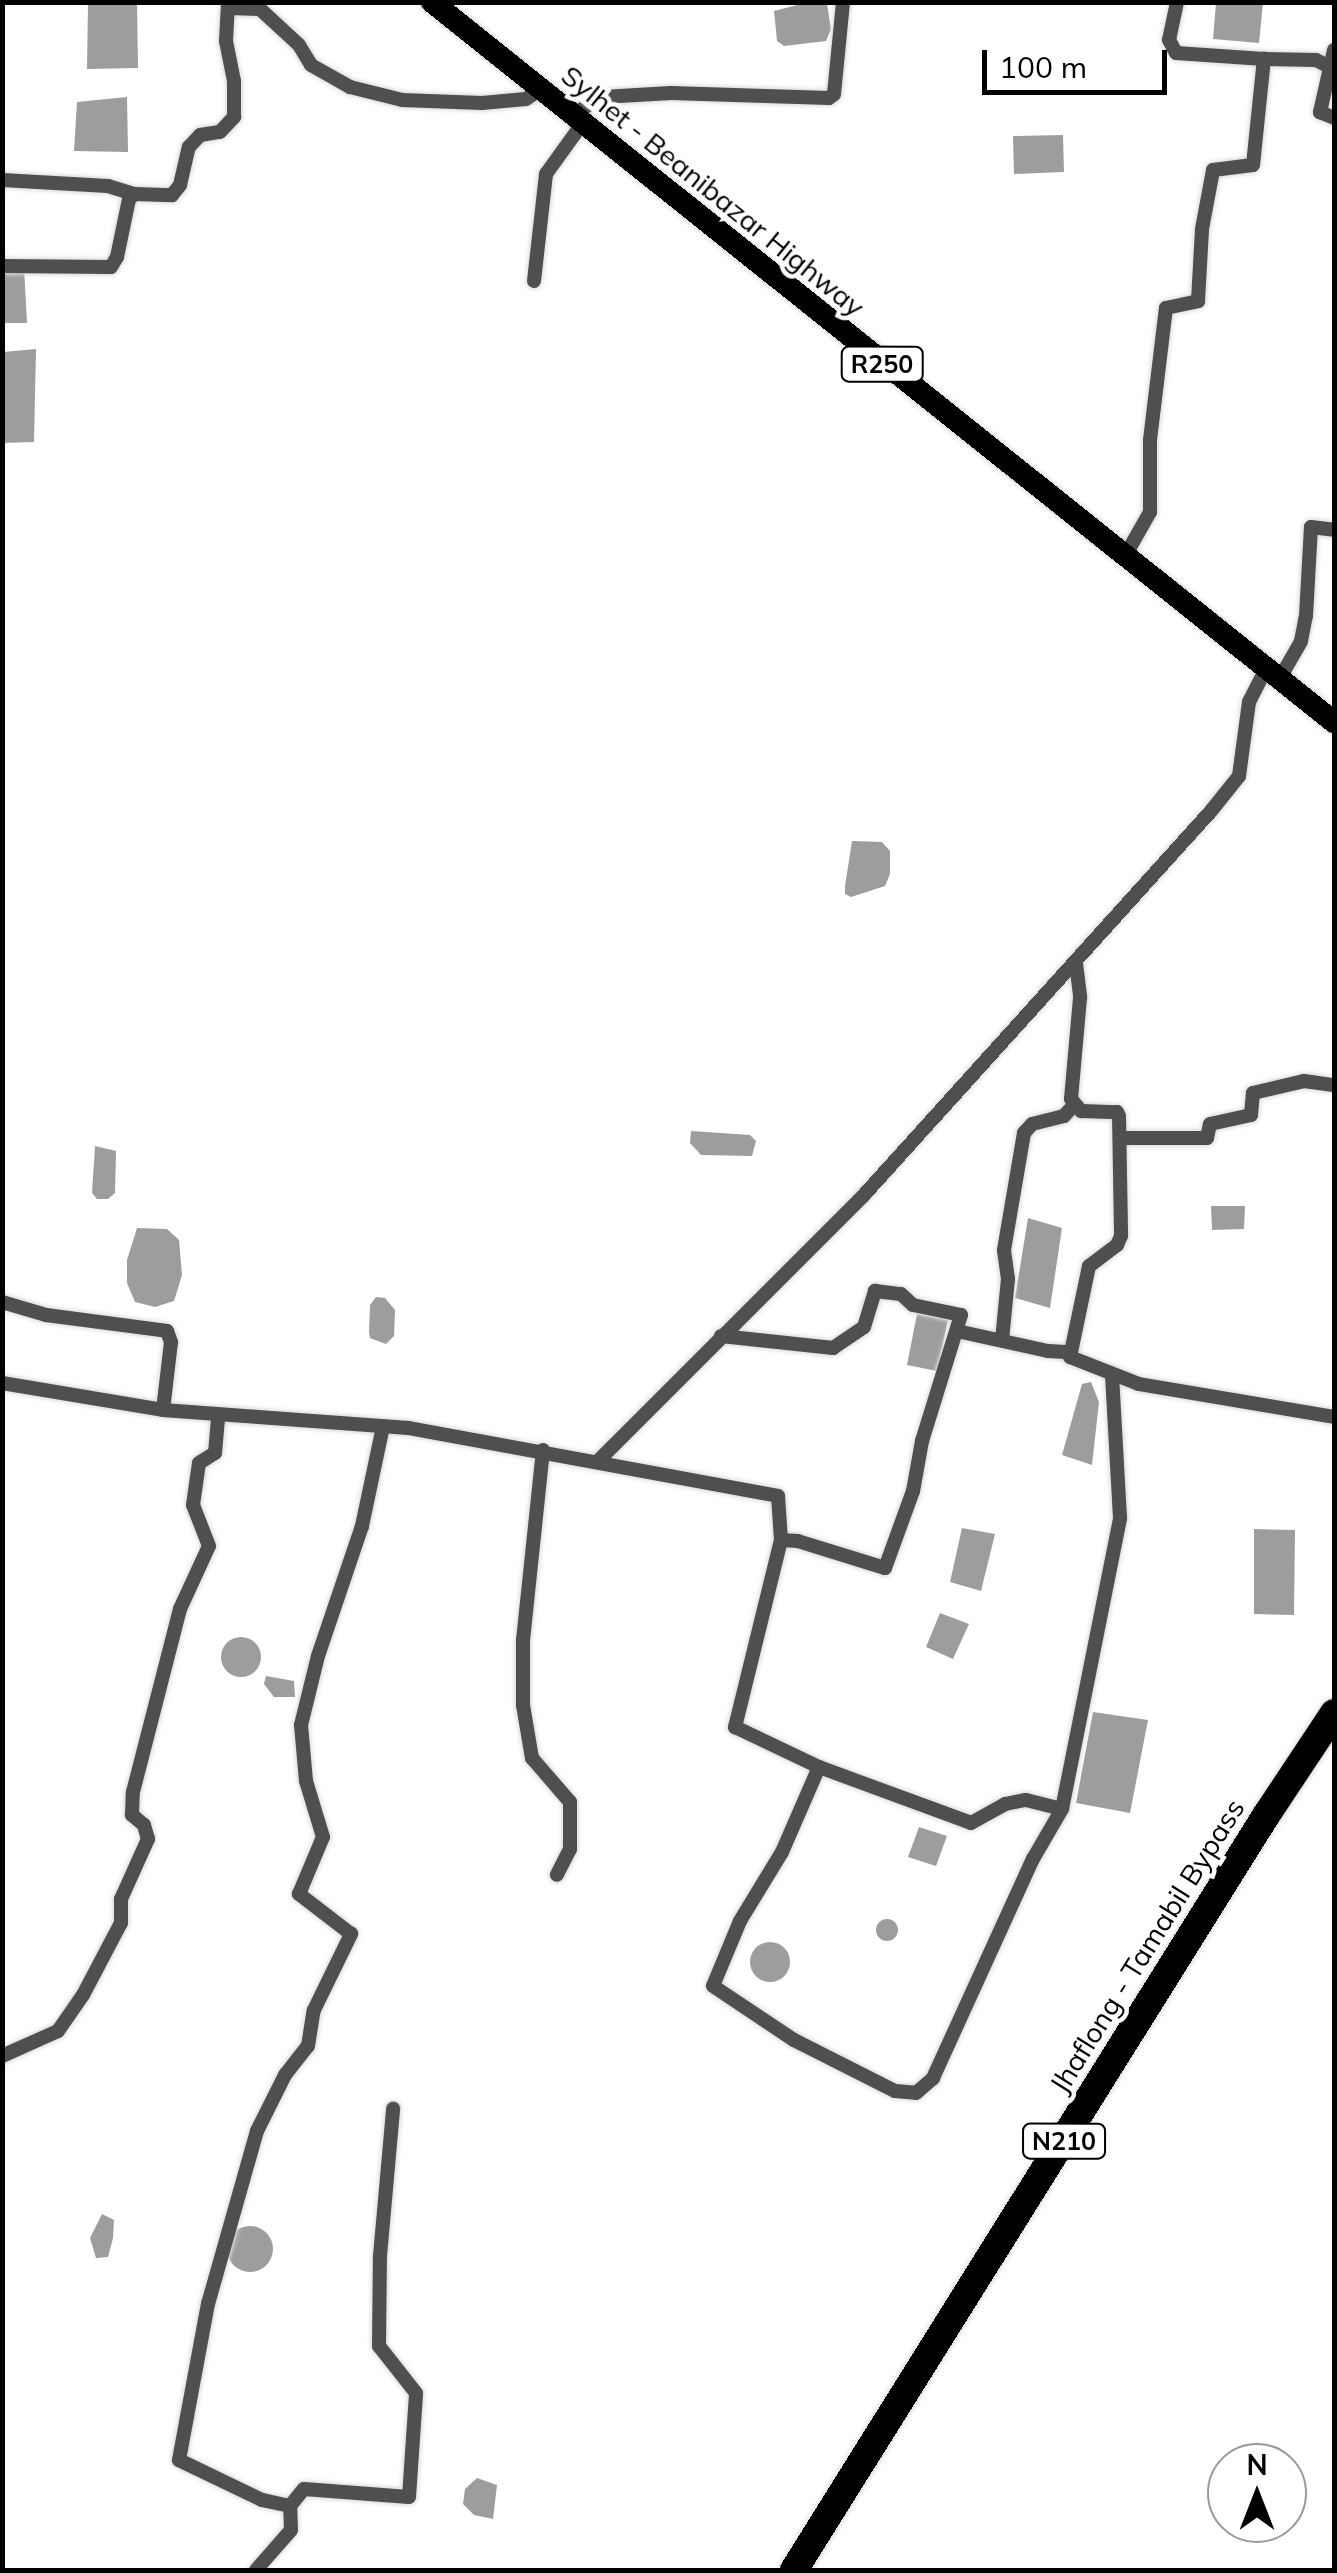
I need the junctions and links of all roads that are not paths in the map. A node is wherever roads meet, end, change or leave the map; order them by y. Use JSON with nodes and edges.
{"nodes":[{"id":1,"x":432,"y":2,"type":"edge"},
{"id":2,"x":448,"y":2,"type":"edge"},
{"id":3,"x":844,"y":2,"type":"edge"},
{"id":4,"x":1176,"y":2,"type":"edge"},
{"id":5,"x":228,"y":5,"type":"edge"},
{"id":6,"x":1334,"y":50,"type":"edge"},
{"id":7,"x":1264,"y":59,"type":"junction"},
{"id":8,"x":1330,"y":67,"type":"junction"},
{"id":9,"x":540,"y":90,"type":"junction"},
{"id":10,"x":582,"y":116,"type":"junction"},
{"id":11,"x":1334,"y":118,"type":"edge"},
{"id":12,"x":2,"y":180,"type":"edge"},
{"id":13,"x":135,"y":194,"type":"junction"},
{"id":14,"x":2,"y":266,"type":"edge"},
{"id":15,"x":534,"y":281,"type":"dead end"},
{"id":16,"x":1334,"y":530,"type":"edge"},
{"id":17,"x":1130,"y":549,"type":"junction"},
{"id":18,"x":1275,"y":670,"type":"junction"},
{"id":19,"x":1334,"y":711,"type":"edge"},
{"id":20,"x":1334,"y":722,"type":"edge"},
{"id":21,"x":1076,"y":963,"type":"junction"},
{"id":22,"x":1334,"y":1085,"type":"edge"},
{"id":23,"x":1073,"y":1106,"type":"junction"},
{"id":24,"x":1121,"y":1138,"type":"junction"},
{"id":25,"x":2,"y":1302,"type":"edge"},
{"id":26,"x":957,"y":1331,"type":"junction"},
{"id":27,"x":721,"y":1336,"type":"junction"},
{"id":28,"x":1002,"y":1340,"type":"junction"},
{"id":29,"x":1070,"y":1352,"type":"junction"},
{"id":30,"x":1112,"y":1376,"type":"junction"},
{"id":31,"x":2,"y":1383,"type":"edge"},
{"id":32,"x":163,"y":1410,"type":"junction"},
{"id":33,"x":218,"y":1415,"type":"junction"},
{"id":34,"x":1334,"y":1418,"type":"edge"},
{"id":35,"x":383,"y":1426,"type":"junction"},
{"id":36,"x":543,"y":1450,"type":"junction"},
{"id":37,"x":598,"y":1461,"type":"junction"},
{"id":38,"x":781,"y":1540,"type":"junction"},
{"id":39,"x":1334,"y":1713,"type":"edge"},
{"id":40,"x":819,"y":1768,"type":"junction"},
{"id":41,"x":1062,"y":1809,"type":"junction"},
{"id":42,"x":557,"y":1875,"type":"dead end"},
{"id":43,"x":2,"y":2056,"type":"edge"},
{"id":44,"x":393,"y":2109,"type":"dead end"},
{"id":45,"x":290,"y":2506,"type":"junction"},
{"id":46,"x":256,"y":2570,"type":"edge"},
{"id":47,"x":794,"y":2570,"type":"edge"}],
"edges":[{"from":1,"to":9,"type":"main road","name":"Sylhet - Beanibazar Highway","number":"R250"},
{"from":2,"to":10,"type":"main road","name":"Sylhet - Beanibazar Highway","number":"R250"},
{"from":3,"to":10,"type":"street"},
{"from":4,"to":7,"type":"street"},
{"from":5,"to":9,"type":"street"},
{"from":5,"to":13,"type":"street"},
{"from":6,"to":8,"type":"street"},
{"from":7,"to":8,"type":"street"},
{"from":7,"to":17,"type":"street"},
{"from":8,"to":11,"type":"street"},
{"from":9,"to":10,"type":"main road","name":"Sylhet - Beanibazar Highway","number":"R250"},
{"from":10,"to":15,"type":"street"},
{"from":10,"to":17,"type":"main road","name":"Sylhet - Beanibazar Highway","number":"R250"},
{"from":10,"to":18,"type":"main road","name":"Sylhet - Beanibazar Highway","number":"R250"},
{"from":12,"to":13,"type":"street"},
{"from":13,"to":14,"type":"street"},
{"from":16,"to":18,"type":"street"},
{"from":17,"to":18,"type":"main road","name":"Sylhet - Beanibazar Highway","number":"R250"},
{"from":18,"to":19,"type":"main road","name":"Sylhet - Beanibazar Highway","number":"R250"},
{"from":18,"to":20,"type":"main road","name":"Sylhet - Beanibazar Highway","number":"R250"},
{"from":18,"to":21,"type":"street"},
{"from":21,"to":23,"type":"street"},
{"from":21,"to":27,"type":"street"},
{"from":22,"to":24,"type":"street"},
{"from":23,"to":24,"type":"street"},
{"from":23,"to":28,"type":"street"},
{"from":24,"to":29,"type":"street"},
{"from":25,"to":32,"type":"street"},
{"from":26,"to":27,"type":"street"},
{"from":26,"to":28,"type":"street"},
{"from":26,"to":38,"type":"street"},
{"from":27,"to":37,"type":"street"},
{"from":28,"to":29,"type":"street"},
{"from":29,"to":30,"type":"street"},
{"from":30,"to":34,"type":"street"},
{"from":30,"to":41,"type":"street"},
{"from":31,"to":32,"type":"street"},
{"from":32,"to":33,"type":"street"},
{"from":33,"to":35,"type":"street"},
{"from":33,"to":43,"type":"street"},
{"from":35,"to":36,"type":"street"},
{"from":35,"to":45,"type":"street"},
{"from":36,"to":37,"type":"street"},
{"from":36,"to":42,"type":"street"},
{"from":37,"to":38,"type":"street"},
{"from":38,"to":40,"type":"street"},
{"from":39,"to":47,"type":"highway","name":"Jhaflong - Tamabil Bypass","number":"N210"},
{"from":40,"to":41,"type":"street"},
{"from":40,"to":41,"type":"street"},
{"from":44,"to":45,"type":"street"},
{"from":45,"to":46,"type":"street"}]}
